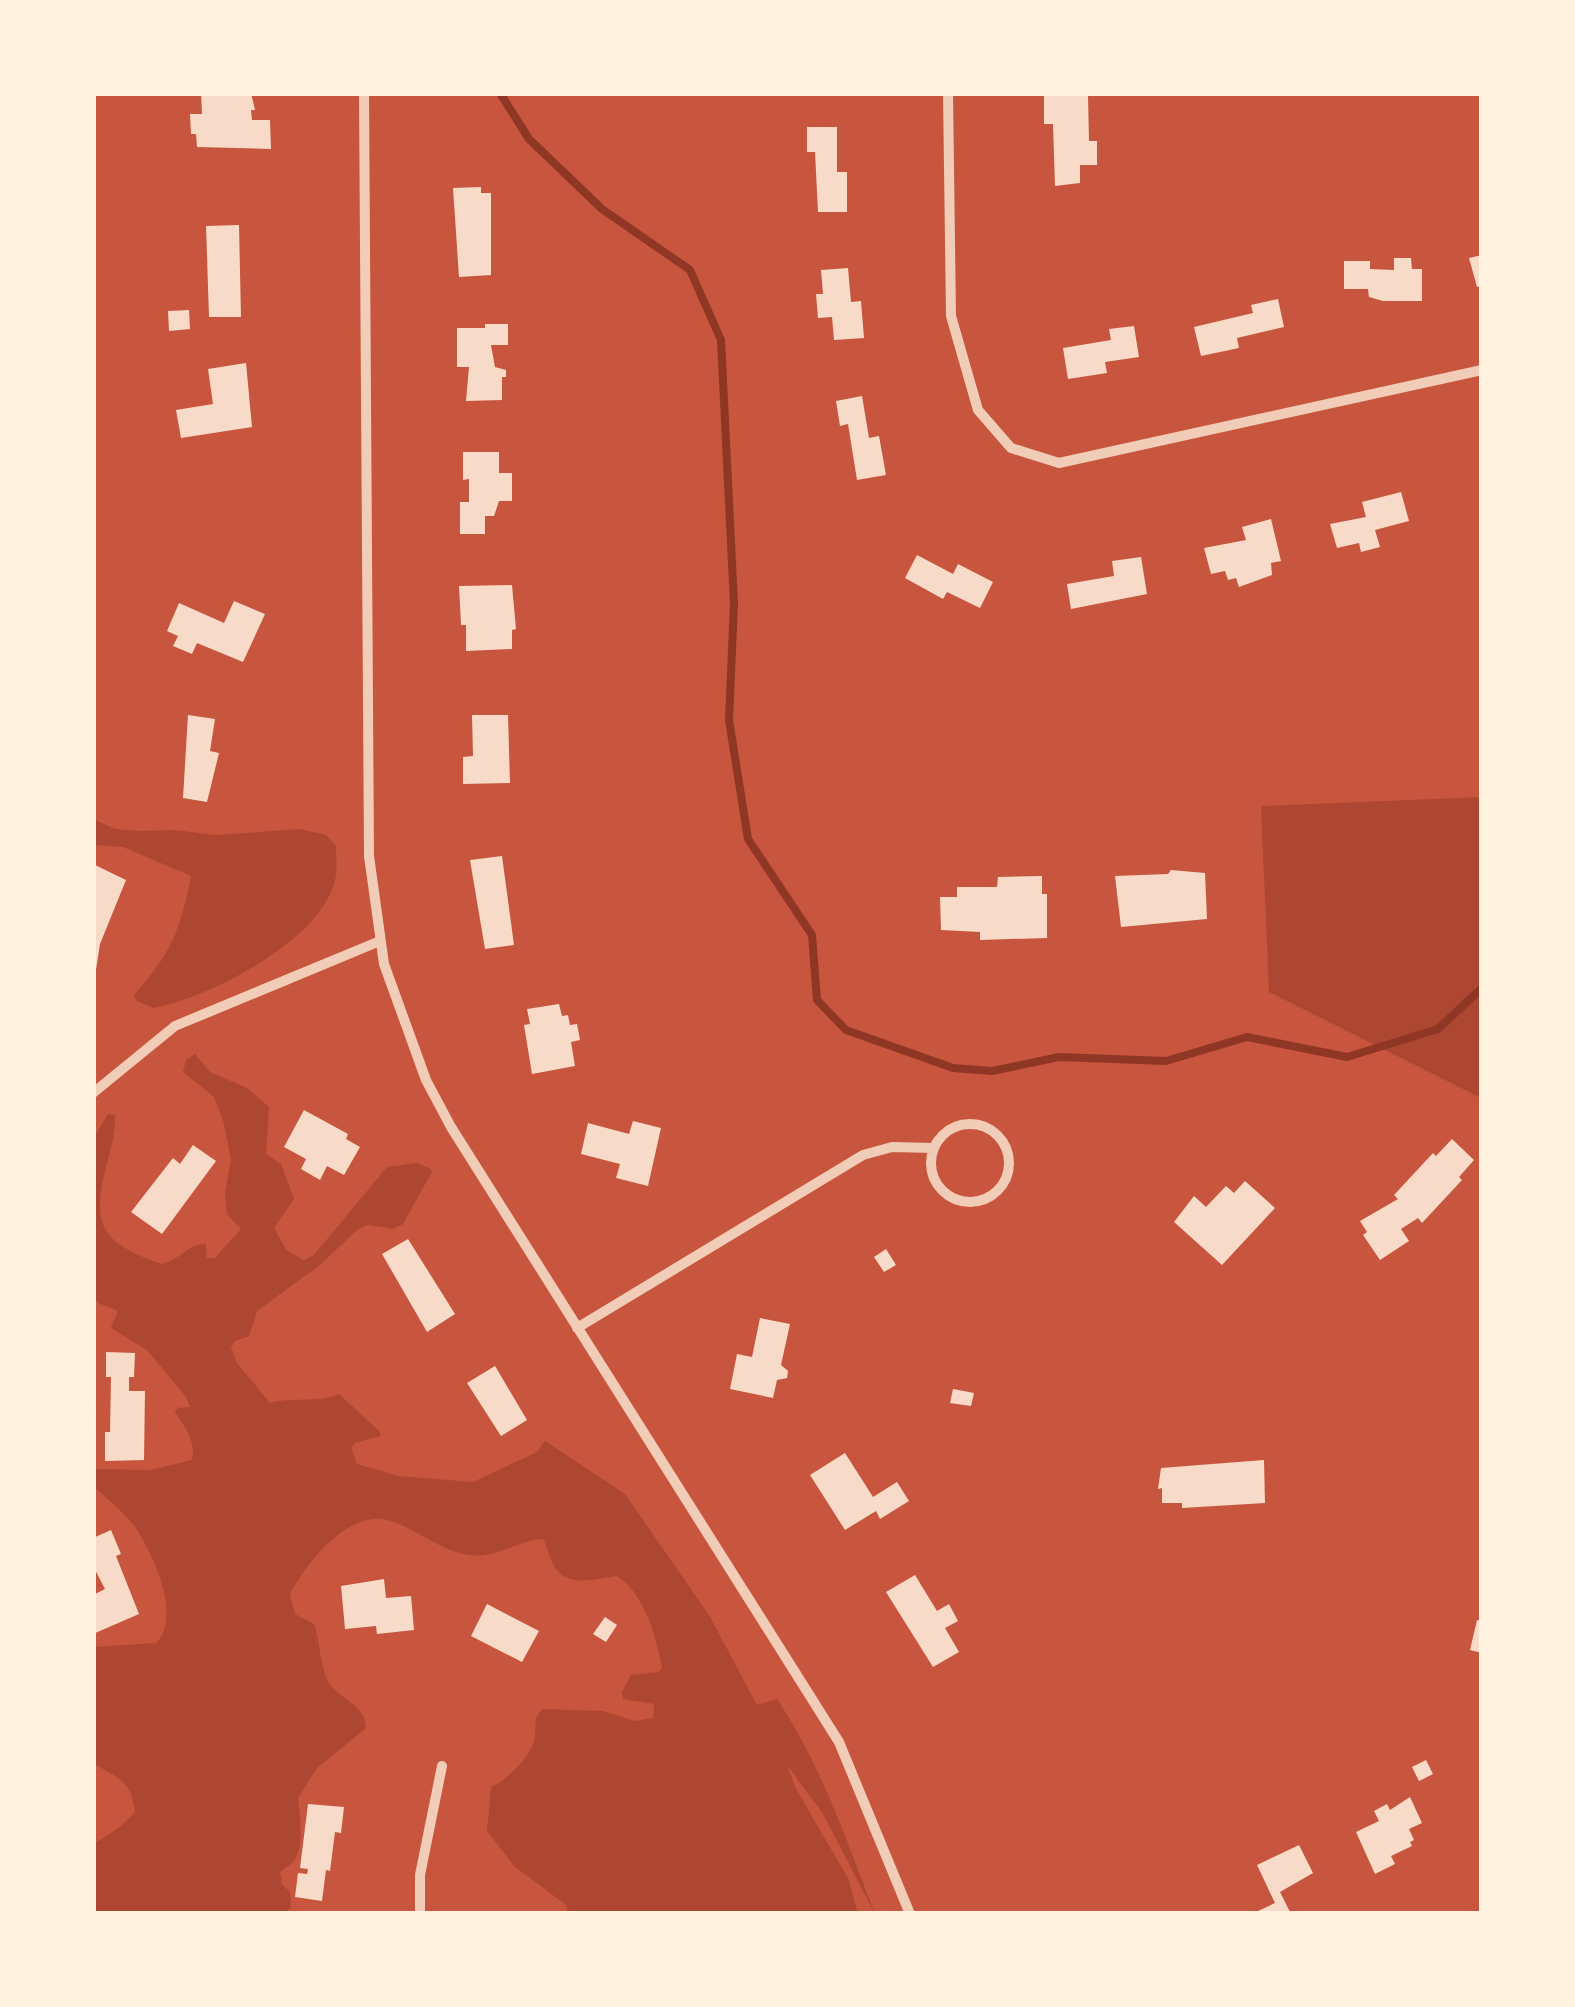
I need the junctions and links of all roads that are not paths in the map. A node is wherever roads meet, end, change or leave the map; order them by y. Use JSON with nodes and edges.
{"nodes":[{"id":1,"x":364,"y":93,"type":"edge"},
{"id":2,"x":948,"y":93,"type":"edge"},
{"id":3,"x":1482,"y":370,"type":"edge"},
{"id":4,"x":380,"y":941,"type":"junction"},
{"id":5,"x":93,"y":1093,"type":"edge"},
{"id":6,"x":934,"y":1148,"type":"junction"},
{"id":7,"x":577,"y":1328,"type":"junction"},
{"id":8,"x":442,"y":1766,"type":"dead end"},
{"id":9,"x":420,"y":1914,"type":"edge"},
{"id":10,"x":910,"y":1914,"type":"edge"}],
"edges":[{"from":1,"to":4,"type":"street"},
{"from":2,"to":3,"type":"street"},
{"from":4,"to":5,"type":"street"},
{"from":4,"to":7,"type":"street"},
{"from":6,"to":6,"type":"street"},
{"from":6,"to":7,"type":"street"},
{"from":7,"to":10,"type":"street"},
{"from":8,"to":9,"type":"street"}]}
